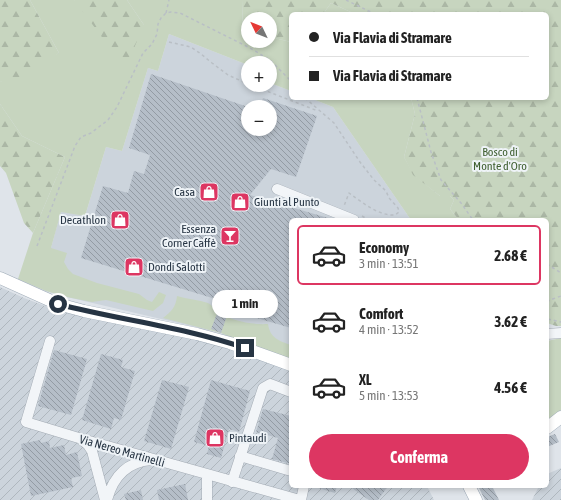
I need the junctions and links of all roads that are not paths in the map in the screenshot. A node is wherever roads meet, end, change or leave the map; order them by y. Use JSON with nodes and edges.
{"nodes":[{"id":1,"x":277,"y":189,"type":"dead end"},
{"id":2,"x":357,"y":218,"type":"edge"},
{"id":3,"x":0,"y":278,"type":"edge"},
{"id":4,"x":549,"y":334,"type":"edge"},
{"id":5,"x":561,"y":334,"type":"edge"},
{"id":6,"x":50,"y":341,"type":"dead end"},
{"id":7,"x":289,"y":364,"type":"edge"},
{"id":8,"x":289,"y":391,"type":"edge"},
{"id":9,"x":561,"y":418,"type":"edge"},
{"id":10,"x":561,"y":425,"type":"edge"},
{"id":11,"x":549,"y":427,"type":"edge"},
{"id":12,"x":549,"y":428,"type":"edge"},
{"id":13,"x":82,"y":439,"type":"junction"},
{"id":14,"x":240,"y":456,"type":"junction"},
{"id":15,"x":154,"y":460,"type":"junction"},
{"id":16,"x":289,"y":470,"type":"edge"},
{"id":17,"x":207,"y":475,"type":"junction"},
{"id":18,"x":232,"y":482,"type":"junction"},
{"id":19,"x":303,"y":488,"type":"edge"},
{"id":20,"x":469,"y":488,"type":"edge"},
{"id":21,"x":106,"y":500,"type":"edge"},
{"id":22,"x":207,"y":500,"type":"edge"},
{"id":23,"x":300,"y":500,"type":"edge"},
{"id":24,"x":476,"y":500,"type":"edge"}],
"edges":[{"from":1,"to":2,"type":"street"},
{"from":3,"to":7,"type":"main road"},
{"from":4,"to":5,"type":"street"},
{"from":6,"to":13,"type":"street","name":"Via Nereo Martinelli"},
{"from":8,"to":14,"type":"street"},
{"from":9,"to":11,"type":"main road"},
{"from":10,"to":12,"type":"street"},
{"from":13,"to":15,"type":"street","name":"Via Nereo Martinelli"},
{"from":13,"to":21,"type":"street"},
{"from":14,"to":16,"type":"street"},
{"from":14,"to":18,"type":"street"},
{"from":15,"to":17,"type":"street","name":"Via Nereo Martinelli"},
{"from":15,"to":21,"type":"street"},
{"from":17,"to":18,"type":"street","name":"Via Nereo Martinelli"},
{"from":17,"to":22,"type":"street"},
{"from":18,"to":23,"type":"street","name":"Via Nereo Martinelli"},
{"from":19,"to":23,"type":"street"},
{"from":20,"to":24,"type":"main road"}]}
